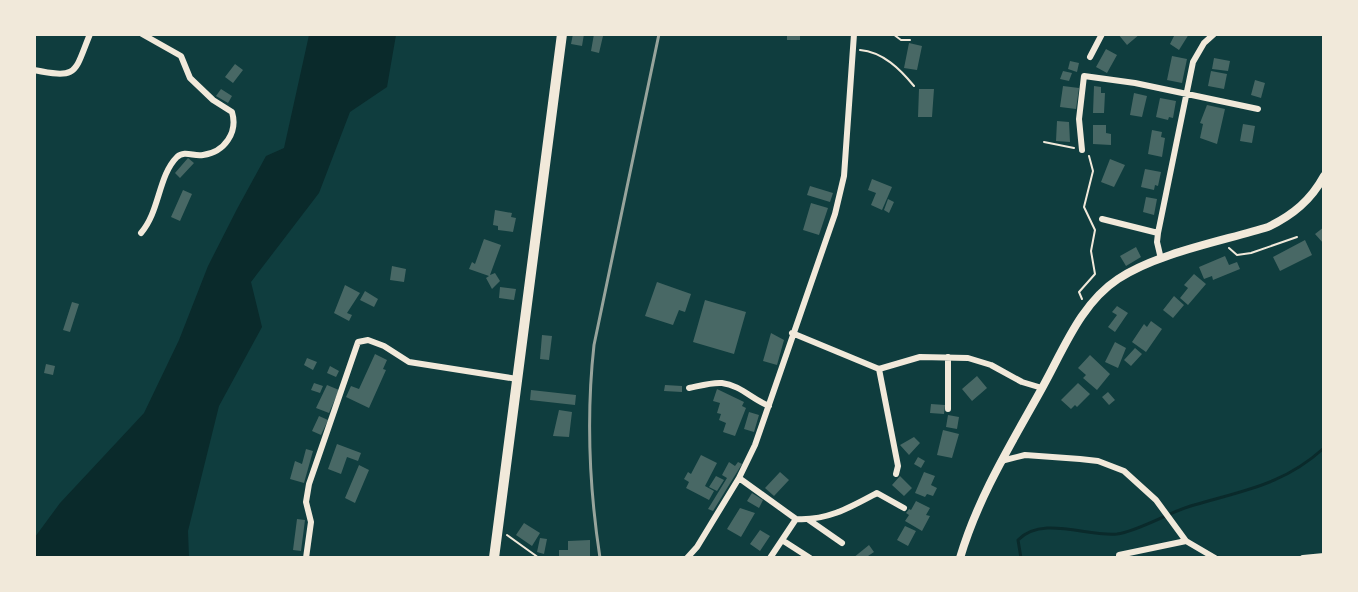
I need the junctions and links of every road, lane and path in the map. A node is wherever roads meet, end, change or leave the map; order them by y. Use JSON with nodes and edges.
{"nodes":[{"id":1,"x":90,"y":34,"type":"edge"},
{"id":2,"x":142,"y":34,"type":"edge"},
{"id":3,"x":562,"y":34,"type":"edge"},
{"id":4,"x":854,"y":34,"type":"edge"},
{"id":5,"x":893,"y":34,"type":"edge"},
{"id":6,"x":1102,"y":34,"type":"edge"},
{"id":7,"x":1214,"y":34,"type":"edge"},
{"id":8,"x":910,"y":40,"type":"dead end"},
{"id":9,"x":854,"y":50,"type":"junction"},
{"id":10,"x":1090,"y":57,"type":"dead end"},
{"id":11,"x":34,"y":70,"type":"edge"},
{"id":12,"x":914,"y":86,"type":"dead end"},
{"id":13,"x":1187,"y":94,"type":"junction"},
{"id":14,"x":1258,"y":109,"type":"dead end"},
{"id":15,"x":1044,"y":142,"type":"dead end"},
{"id":16,"x":1082,"y":150,"type":"junction"},
{"id":17,"x":1323,"y":176,"type":"edge"},
{"id":18,"x":1102,"y":219,"type":"dead end"},
{"id":19,"x":1158,"y":232,"type":"junction"},
{"id":20,"x":141,"y":233,"type":"dead end"},
{"id":21,"x":1297,"y":237,"type":"dead end"},
{"id":22,"x":1225,"y":240,"type":"junction"},
{"id":23,"x":1161,"y":259,"type":"junction"},
{"id":24,"x":1082,"y":299,"type":"dead end"},
{"id":25,"x":792,"y":333,"type":"junction"},
{"id":26,"x":948,"y":357,"type":"junction"},
{"id":27,"x":879,"y":369,"type":"junction"},
{"id":28,"x":518,"y":379,"type":"junction"},
{"id":29,"x":689,"y":388,"type":"dead end"},
{"id":30,"x":1042,"y":388,"type":"junction"},
{"id":31,"x":769,"y":406,"type":"junction"},
{"id":32,"x":948,"y":409,"type":"dead end"},
{"id":33,"x":1001,"y":461,"type":"junction"},
{"id":34,"x":896,"y":474,"type":"dead end"},
{"id":35,"x":739,"y":478,"type":"junction"},
{"id":36,"x":904,"y":508,"type":"dead end"},
{"id":37,"x":796,"y":519,"type":"junction"},
{"id":38,"x":809,"y":520,"type":"junction"},
{"id":39,"x":507,"y":534,"type":"dead end"},
{"id":40,"x":782,"y":540,"type":"junction"},
{"id":41,"x":1186,"y":541,"type":"junction"},
{"id":42,"x":842,"y":543,"type":"dead end"},
{"id":43,"x":1323,"y":556,"type":"edge"},
{"id":44,"x":306,"y":558,"type":"edge"},
{"id":45,"x":494,"y":558,"type":"edge"},
{"id":46,"x":539,"y":558,"type":"edge"},
{"id":47,"x":687,"y":558,"type":"edge"},
{"id":48,"x":770,"y":558,"type":"edge"},
{"id":49,"x":810,"y":558,"type":"edge"},
{"id":50,"x":960,"y":558,"type":"edge"},
{"id":51,"x":1119,"y":558,"type":"edge"},
{"id":52,"x":1215,"y":558,"type":"edge"},
{"id":53,"x":1303,"y":558,"type":"edge"}],
"edges":[{"from":1,"to":11,"type":"street"},
{"from":2,"to":20,"type":"street"},
{"from":3,"to":28,"type":"highway"},
{"from":4,"to":9,"type":"street"},
{"from":5,"to":8,"type":"path"},
{"from":6,"to":10,"type":"street"},
{"from":7,"to":13,"type":"street"},
{"from":9,"to":12,"type":"path"},
{"from":9,"to":25,"type":"street"},
{"from":13,"to":14,"type":"street"},
{"from":13,"to":16,"type":"street"},
{"from":13,"to":19,"type":"street"},
{"from":15,"to":16,"type":"path"},
{"from":16,"to":24,"type":"path"},
{"from":17,"to":22,"type":"street"},
{"from":18,"to":19,"type":"street"},
{"from":19,"to":23,"type":"street"},
{"from":21,"to":22,"type":"path"},
{"from":22,"to":23,"type":"street"},
{"from":23,"to":30,"type":"street"},
{"from":25,"to":27,"type":"street"},
{"from":25,"to":31,"type":"street"},
{"from":26,"to":27,"type":"street"},
{"from":26,"to":30,"type":"street"},
{"from":26,"to":32,"type":"street"},
{"from":27,"to":34,"type":"street"},
{"from":28,"to":44,"type":"street"},
{"from":28,"to":45,"type":"highway"},
{"from":29,"to":31,"type":"street"},
{"from":30,"to":33,"type":"street"},
{"from":31,"to":35,"type":"street"},
{"from":33,"to":41,"type":"street"},
{"from":33,"to":50,"type":"street"},
{"from":35,"to":37,"type":"street"},
{"from":35,"to":47,"type":"street"},
{"from":36,"to":38,"type":"street"},
{"from":37,"to":38,"type":"street"},
{"from":37,"to":40,"type":"street"},
{"from":38,"to":42,"type":"street"},
{"from":39,"to":46,"type":"path"},
{"from":40,"to":48,"type":"street"},
{"from":40,"to":49,"type":"street"},
{"from":41,"to":51,"type":"street"},
{"from":41,"to":52,"type":"street"},
{"from":43,"to":53,"type":"street"}]}
